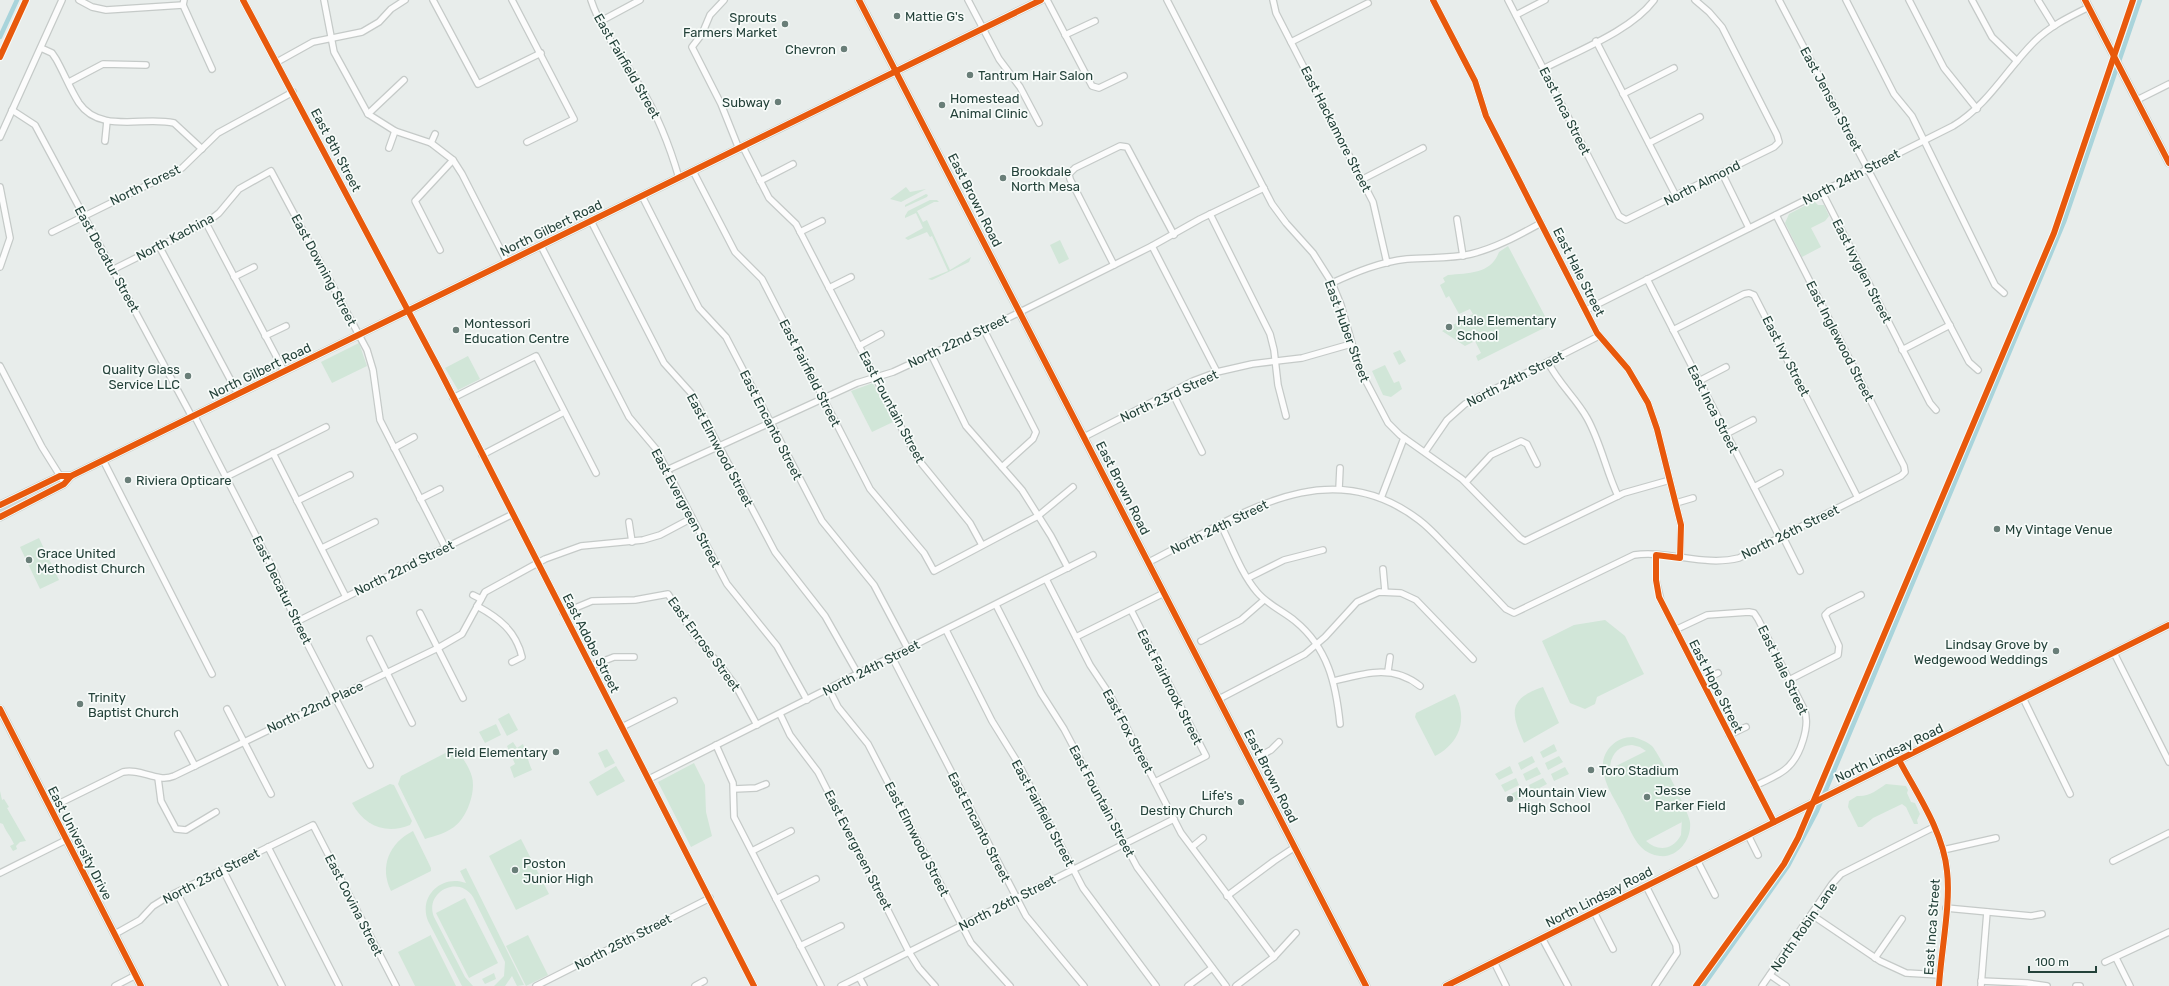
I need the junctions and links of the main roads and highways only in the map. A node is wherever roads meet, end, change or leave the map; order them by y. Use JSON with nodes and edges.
{"nodes":[{"id":1,"x":859,"y":0,"type":"edge"},
{"id":2,"x":1042,"y":0,"type":"edge"},
{"id":3,"x":2085,"y":0,"type":"edge"},
{"id":4,"x":897,"y":71,"type":"junction"},
{"id":5,"x":2169,"y":163,"type":"edge"},
{"id":6,"x":71,"y":476,"type":"junction"},
{"id":7,"x":25,"y":492,"type":"junction"},
{"id":8,"x":0,"y":505,"type":"edge"},
{"id":9,"x":2,"y":516,"type":"edge"},
{"id":10,"x":2169,"y":625,"type":"edge"},
{"id":11,"x":0,"y":709,"type":"edge"},
{"id":12,"x":141,"y":986,"type":"edge"},
{"id":13,"x":1366,"y":986,"type":"edge"},
{"id":14,"x":1446,"y":986,"type":"edge"}],
"edges":[{"from":1,"to":4,"type":"main road","name":"East Brown Road"},
{"from":2,"to":4,"type":"main road","name":"North Gilbert Road"},
{"from":3,"to":5,"type":"main road"},
{"from":4,"to":6,"type":"main road","name":"North Gilbert Road"},
{"from":4,"to":13,"type":"main road","name":"East Brown Road"},
{"from":6,"to":7,"type":"main road","name":"North Gilbert Road"},
{"from":6,"to":9,"type":"main road","name":"North Gilbert Road"},
{"from":7,"to":8,"type":"main road","name":"North Gilbert Road"},
{"from":7,"to":9,"type":"main road"},
{"from":10,"to":14,"type":"main road","name":"North Lindsay Road"},
{"from":11,"to":12,"type":"main road","name":"East University Drive"}]}
